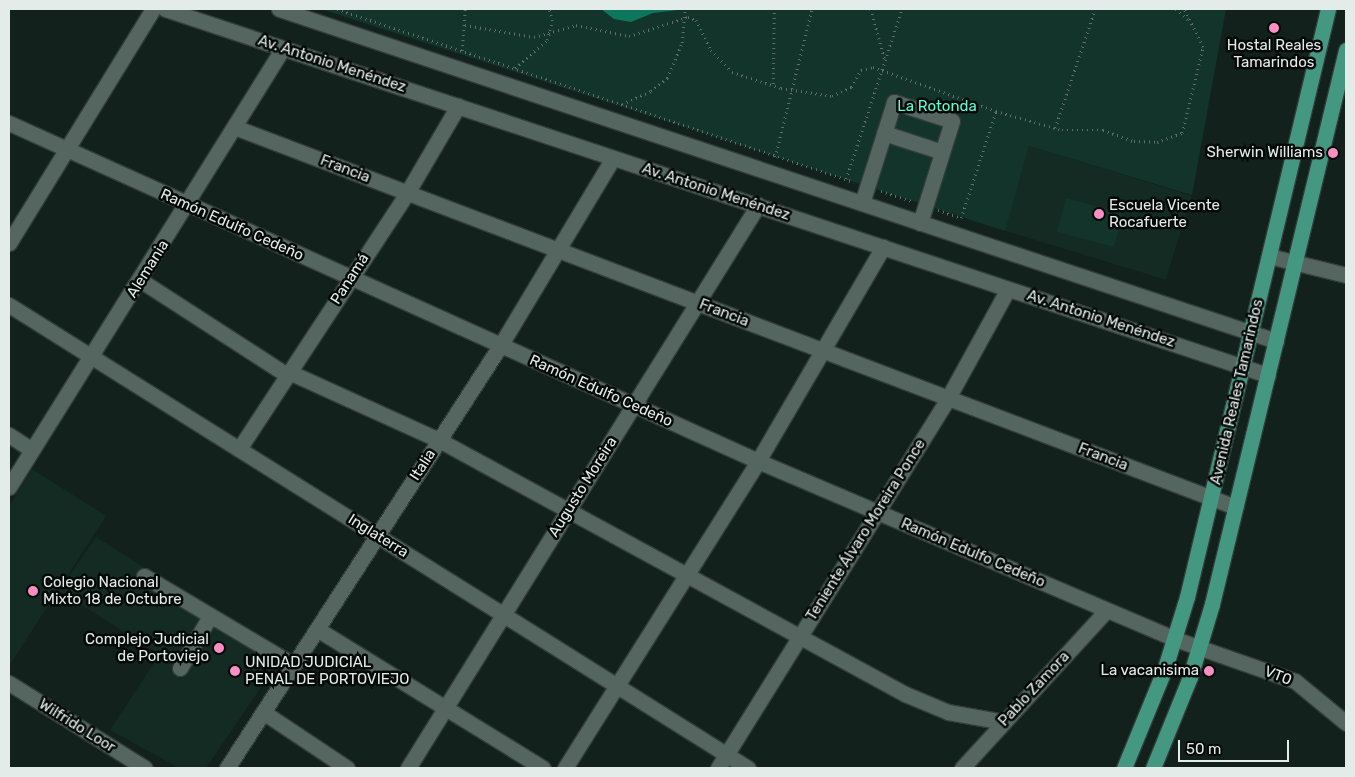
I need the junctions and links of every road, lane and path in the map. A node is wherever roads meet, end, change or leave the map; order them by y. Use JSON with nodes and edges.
{"nodes":[{"id":1,"x":153,"y":9,"type":"edge"},
{"id":2,"x":165,"y":9,"type":"edge"},
{"id":3,"x":279,"y":9,"type":"edge"},
{"id":4,"x":339,"y":9,"type":"edge"},
{"id":5,"x":465,"y":9,"type":"edge"},
{"id":6,"x":549,"y":9,"type":"edge"},
{"id":7,"x":685,"y":9,"type":"edge"},
{"id":8,"x":774,"y":9,"type":"edge"},
{"id":9,"x":812,"y":9,"type":"edge"},
{"id":10,"x":871,"y":9,"type":"edge"},
{"id":11,"x":902,"y":9,"type":"edge"},
{"id":12,"x":1096,"y":9,"type":"edge"},
{"id":13,"x":1176,"y":9,"type":"edge"},
{"id":14,"x":1184,"y":9,"type":"edge"},
{"id":15,"x":1328,"y":9,"type":"edge"},
{"id":16,"x":686,"y":16,"type":"junction"},
{"id":17,"x":1192,"y":23,"type":"junction"},
{"id":18,"x":465,"y":25,"type":"junction"},
{"id":19,"x":386,"y":32,"type":"dead end"},
{"id":20,"x":549,"y":33,"type":"junction"},
{"id":21,"x":283,"y":48,"type":"junction"},
{"id":22,"x":1346,"y":50,"type":"edge"},
{"id":23,"x":462,"y":51,"type":"junction"},
{"id":24,"x":885,"y":60,"type":"junction"},
{"id":25,"x":515,"y":68,"type":"junction"},
{"id":26,"x":881,"y":72,"type":"junction"},
{"id":27,"x":773,"y":84,"type":"junction"},
{"id":28,"x":790,"y":89,"type":"junction"},
{"id":29,"x":620,"y":104,"type":"junction"},
{"id":30,"x":458,"y":106,"type":"junction"},
{"id":31,"x":996,"y":112,"type":"junction"},
{"id":32,"x":9,"y":123,"type":"edge"},
{"id":33,"x":237,"y":128,"type":"junction"},
{"id":34,"x":1055,"y":128,"type":"junction"},
{"id":35,"x":884,"y":133,"type":"junction"},
{"id":36,"x":66,"y":149,"type":"junction"},
{"id":37,"x":942,"y":152,"type":"junction"},
{"id":38,"x":775,"y":156,"type":"junction"},
{"id":39,"x":614,"y":158,"type":"junction"},
{"id":40,"x":846,"y":179,"type":"junction"},
{"id":41,"x":868,"y":186,"type":"junction"},
{"id":42,"x":407,"y":193,"type":"junction"},
{"id":43,"x":862,"y":203,"type":"junction"},
{"id":44,"x":188,"y":205,"type":"junction"},
{"id":45,"x":758,"y":206,"type":"junction"},
{"id":46,"x":925,"y":206,"type":"junction"},
{"id":47,"x":920,"y":223,"type":"junction"},
{"id":48,"x":9,"y":243,"type":"edge"},
{"id":49,"x":883,"y":248,"type":"junction"},
{"id":50,"x":557,"y":250,"type":"junction"},
{"id":51,"x":1269,"y":256,"type":"junction"},
{"id":52,"x":1294,"y":263,"type":"junction"},
{"id":53,"x":1346,"y":275,"type":"edge"},
{"id":54,"x":351,"y":278,"type":"junction"},
{"id":55,"x":140,"y":280,"type":"junction"},
{"id":56,"x":1008,"y":289,"type":"junction"},
{"id":57,"x":698,"y":303,"type":"junction"},
{"id":58,"x":9,"y":305,"type":"edge"},
{"id":59,"x":1251,"y":333,"type":"junction"},
{"id":60,"x":1276,"y":341,"type":"junction"},
{"id":61,"x":500,"y":346,"type":"junction"},
{"id":62,"x":823,"y":351,"type":"junction"},
{"id":63,"x":92,"y":357,"type":"junction"},
{"id":64,"x":1244,"y":367,"type":"junction"},
{"id":65,"x":288,"y":373,"type":"junction"},
{"id":66,"x":1268,"y":375,"type":"junction"},
{"id":67,"x":948,"y":398,"type":"junction"},
{"id":68,"x":633,"y":406,"type":"junction"},
{"id":69,"x":9,"y":435,"type":"edge"},
{"id":70,"x":439,"y":440,"type":"junction"},
{"id":71,"x":239,"y":449,"type":"junction"},
{"id":72,"x":32,"y":450,"type":"junction"},
{"id":73,"x":758,"y":461,"type":"junction"},
{"id":74,"x":9,"y":487,"type":"edge"},
{"id":75,"x":1211,"y":499,"type":"junction"},
{"id":76,"x":1236,"y":507,"type":"junction"},
{"id":77,"x":569,"y":510,"type":"junction"},
{"id":78,"x":878,"y":512,"type":"junction"},
{"id":79,"x":377,"y":535,"type":"junction"},
{"id":80,"x":686,"y":574,"type":"junction"},
{"id":81,"x":144,"y":576,"type":"dead end"},
{"id":82,"x":1107,"y":610,"type":"junction"},
{"id":83,"x":504,"y":615,"type":"junction"},
{"id":84,"x":210,"y":616,"type":"junction"},
{"id":85,"x":317,"y":629,"type":"junction"},
{"id":86,"x":800,"y":636,"type":"junction"},
{"id":87,"x":1175,"y":639,"type":"junction"},
{"id":88,"x":1200,"y":647,"type":"junction"},
{"id":89,"x":294,"y":665,"type":"junction"},
{"id":90,"x":180,"y":668,"type":"dead end"},
{"id":91,"x":9,"y":684,"type":"edge"},
{"id":92,"x":616,"y":686,"type":"junction"},
{"id":93,"x":446,"y":709,"type":"junction"},
{"id":94,"x":263,"y":712,"type":"junction"},
{"id":95,"x":1004,"y":722,"type":"junction"},
{"id":96,"x":1346,"y":724,"type":"edge"},
{"id":97,"x":726,"y":754,"type":"junction"},
{"id":98,"x":145,"y":768,"type":"edge"},
{"id":99,"x":228,"y":768,"type":"edge"},
{"id":100,"x":347,"y":768,"type":"edge"},
{"id":101,"x":408,"y":768,"type":"edge"},
{"id":102,"x":543,"y":768,"type":"edge"},
{"id":103,"x":565,"y":768,"type":"edge"},
{"id":104,"x":718,"y":768,"type":"edge"},
{"id":105,"x":748,"y":768,"type":"edge"},
{"id":106,"x":962,"y":768,"type":"edge"},
{"id":107,"x":1124,"y":768,"type":"edge"},
{"id":108,"x":1152,"y":768,"type":"edge"}],
"edges":[{"from":1,"to":36,"type":"street"},
{"from":2,"to":21,"type":"street","name":"Av. Antonio Menéndez"},
{"from":3,"to":43,"type":"street"},
{"from":4,"to":23,"type":"path"},
{"from":5,"to":18,"type":"path"},
{"from":6,"to":20,"type":"path"},
{"from":7,"to":16,"type":"path"},
{"from":8,"to":27,"type":"path"},
{"from":9,"to":28,"type":"path"},
{"from":10,"to":24,"type":"path"},
{"from":11,"to":24,"type":"path"},
{"from":12,"to":34,"type":"path"},
{"from":13,"to":17,"type":"path"},
{"from":14,"to":17,"type":"path"},
{"from":15,"to":51,"type":"main road","name":"Avenida Reales Tamarindos"},
{"from":16,"to":20,"type":"path"},
{"from":16,"to":27,"type":"path"},
{"from":16,"to":29,"type":"path"},
{"from":17,"to":34,"type":"path"},
{"from":18,"to":20,"type":"path"},
{"from":18,"to":23,"type":"path"},
{"from":19,"to":38,"type":"path"},
{"from":20,"to":25,"type":"path"},
{"from":21,"to":30,"type":"street","name":"Av. Antonio Menéndez"},
{"from":21,"to":33,"type":"street","name":"Alemania"},
{"from":22,"to":52,"type":"main road","name":"Avenida Reales Tamarindos"},
{"from":23,"to":25,"type":"path"},
{"from":24,"to":26,"type":"path"},
{"from":25,"to":29,"type":"path"},
{"from":26,"to":28,"type":"path"},
{"from":26,"to":31,"type":"path"},
{"from":26,"to":40,"type":"path"},
{"from":27,"to":28,"type":"path"},
{"from":28,"to":38,"type":"path"},
{"from":29,"to":38,"type":"path"},
{"from":30,"to":39,"type":"street","name":"Av. Antonio Menéndez"},
{"from":30,"to":42,"type":"street","name":"Panamá"},
{"from":31,"to":34,"type":"path"},
{"from":31,"to":46,"type":"path"},
{"from":32,"to":36,"type":"street","name":"Ramón Edulfo Cedeño"},
{"from":33,"to":42,"type":"street","name":"Francia"},
{"from":33,"to":44,"type":"street","name":"Alemania"},
{"from":35,"to":37,"type":"street"},
{"from":35,"to":37,"type":"street"},
{"from":35,"to":41,"type":"street"},
{"from":36,"to":44,"type":"street","name":"Ramón Edulfo Cedeño"},
{"from":36,"to":48,"type":"street"},
{"from":37,"to":46,"type":"street"},
{"from":38,"to":40,"type":"path"},
{"from":39,"to":45,"type":"street","name":"Av. Antonio Menéndez"},
{"from":39,"to":50,"type":"street","name":"Italia"},
{"from":40,"to":41,"type":"path"},
{"from":41,"to":43,"type":"street"},
{"from":41,"to":46,"type":"path"},
{"from":42,"to":50,"type":"street","name":"Francia"},
{"from":42,"to":54,"type":"street","name":"Panamá"},
{"from":43,"to":47,"type":"street"},
{"from":44,"to":54,"type":"street","name":"Ramón Edulfo Cedeño"},
{"from":44,"to":55,"type":"street","name":"Alemania"},
{"from":45,"to":49,"type":"street","name":"Av. Antonio Menéndez"},
{"from":45,"to":57,"type":"street","name":"Augusto Moreira"},
{"from":46,"to":47,"type":"street"},
{"from":47,"to":59,"type":"street"},
{"from":49,"to":56,"type":"street","name":"Av. Antonio Menéndez"},
{"from":49,"to":62,"type":"street"},
{"from":50,"to":57,"type":"street","name":"Francia"},
{"from":50,"to":61,"type":"street","name":"Italia"},
{"from":51,"to":52,"type":"street"},
{"from":51,"to":59,"type":"main road","name":"Avenida Reales Tamarindos"},
{"from":52,"to":53,"type":"street"},
{"from":52,"to":60,"type":"main road","name":"Avenida Reales Tamarindos"},
{"from":54,"to":61,"type":"street","name":"Ramón Edulfo Cedeño"},
{"from":54,"to":65,"type":"street","name":"Panamá"},
{"from":55,"to":63,"type":"street","name":"Alemania"},
{"from":55,"to":65,"type":"street"},
{"from":56,"to":64,"type":"street","name":"Av. Antonio Menéndez"},
{"from":56,"to":67,"type":"street","name":"Teniente Álvaro Moreira Ponce"},
{"from":57,"to":62,"type":"street","name":"Francia"},
{"from":57,"to":68,"type":"street","name":"Augusto Moreira"},
{"from":58,"to":63,"type":"street","name":"Inglaterra"},
{"from":59,"to":60,"type":"street"},
{"from":59,"to":64,"type":"main road","name":"Avenida Reales Tamarindos"},
{"from":60,"to":66,"type":"main road","name":"Avenida Reales Tamarindos"},
{"from":61,"to":68,"type":"street","name":"Ramón Edulfo Cedeño"},
{"from":61,"to":70,"type":"street","name":"Italia"},
{"from":62,"to":67,"type":"street","name":"Francia"},
{"from":62,"to":73,"type":"street"},
{"from":63,"to":71,"type":"street","name":"Inglaterra"},
{"from":63,"to":72,"type":"street","name":"Alemania"},
{"from":64,"to":66,"type":"street","name":"Av. Antonio Menéndez"},
{"from":64,"to":75,"type":"main road","name":"Avenida Reales Tamarindos"},
{"from":65,"to":70,"type":"street"},
{"from":65,"to":71,"type":"street","name":"Panamá"},
{"from":66,"to":76,"type":"main road","name":"Avenida Reales Tamarindos"},
{"from":67,"to":75,"type":"street","name":"Francia"},
{"from":67,"to":78,"type":"street","name":"Teniente Álvaro Moreira Ponce"},
{"from":68,"to":73,"type":"street","name":"Ramón Edulfo Cedeño"},
{"from":68,"to":77,"type":"street","name":"Augusto Moreira"},
{"from":69,"to":72,"type":"street"},
{"from":70,"to":77,"type":"street"},
{"from":70,"to":79,"type":"street","name":"Italia"},
{"from":71,"to":79,"type":"street","name":"Inglaterra"},
{"from":72,"to":74,"type":"street","name":"Alemania"},
{"from":73,"to":78,"type":"street","name":"Ramón Edulfo Cedeño"},
{"from":73,"to":80,"type":"street"},
{"from":75,"to":76,"type":"street","name":"Francia"},
{"from":75,"to":87,"type":"main road","name":"Avenida Reales Tamarindos"},
{"from":76,"to":88,"type":"main road","name":"Avenida Reales Tamarindos"},
{"from":77,"to":80,"type":"street"},
{"from":77,"to":83,"type":"street","name":"Augusto Moreira"},
{"from":78,"to":82,"type":"street","name":"Ramón Edulfo Cedeño"},
{"from":78,"to":86,"type":"street","name":"Teniente Álvaro Moreira Ponce"},
{"from":79,"to":83,"type":"street","name":"Inglaterra"},
{"from":79,"to":85,"type":"street","name":"Italia"},
{"from":80,"to":86,"type":"street"},
{"from":80,"to":92,"type":"street"},
{"from":81,"to":84,"type":"street"},
{"from":82,"to":87,"type":"street","name":"Ramón Edulfo Cedeño"},
{"from":82,"to":95,"type":"street","name":"Pablo Zamora"},
{"from":83,"to":92,"type":"street","name":"Inglaterra"},
{"from":83,"to":93,"type":"street","name":"Augusto Moreira"},
{"from":84,"to":89,"type":"street"},
{"from":84,"to":90,"type":"street"},
{"from":85,"to":89,"type":"street","name":"Italia"},
{"from":85,"to":93,"type":"street"},
{"from":86,"to":95,"type":"street"},
{"from":86,"to":97,"type":"street","name":"Teniente Álvaro Moreira Ponce"},
{"from":87,"to":88,"type":"street","name":"Ramón Edulfo Cedeño"},
{"from":87,"to":107,"type":"main road","name":"Avenida Reales Tamarindos"},
{"from":88,"to":96,"type":"street","name":"VT0"},
{"from":88,"to":108,"type":"main road","name":"Avenida Reales Tamarindos"},
{"from":89,"to":94,"type":"street","name":"Italia"},
{"from":91,"to":98,"type":"street","name":"Wilfrido Loor"},
{"from":92,"to":97,"type":"street","name":"Inglaterra"},
{"from":92,"to":103,"type":"street"},
{"from":93,"to":101,"type":"street","name":"Augusto Moreira"},
{"from":93,"to":102,"type":"street"},
{"from":94,"to":99,"type":"street","name":"Italia"},
{"from":94,"to":100,"type":"street"},
{"from":95,"to":106,"type":"street","name":"Pablo Zamora"},
{"from":97,"to":104,"type":"street","name":"Teniente Álvaro Moreira Ponce"},
{"from":97,"to":105,"type":"street","name":"Inglaterra"}]}
